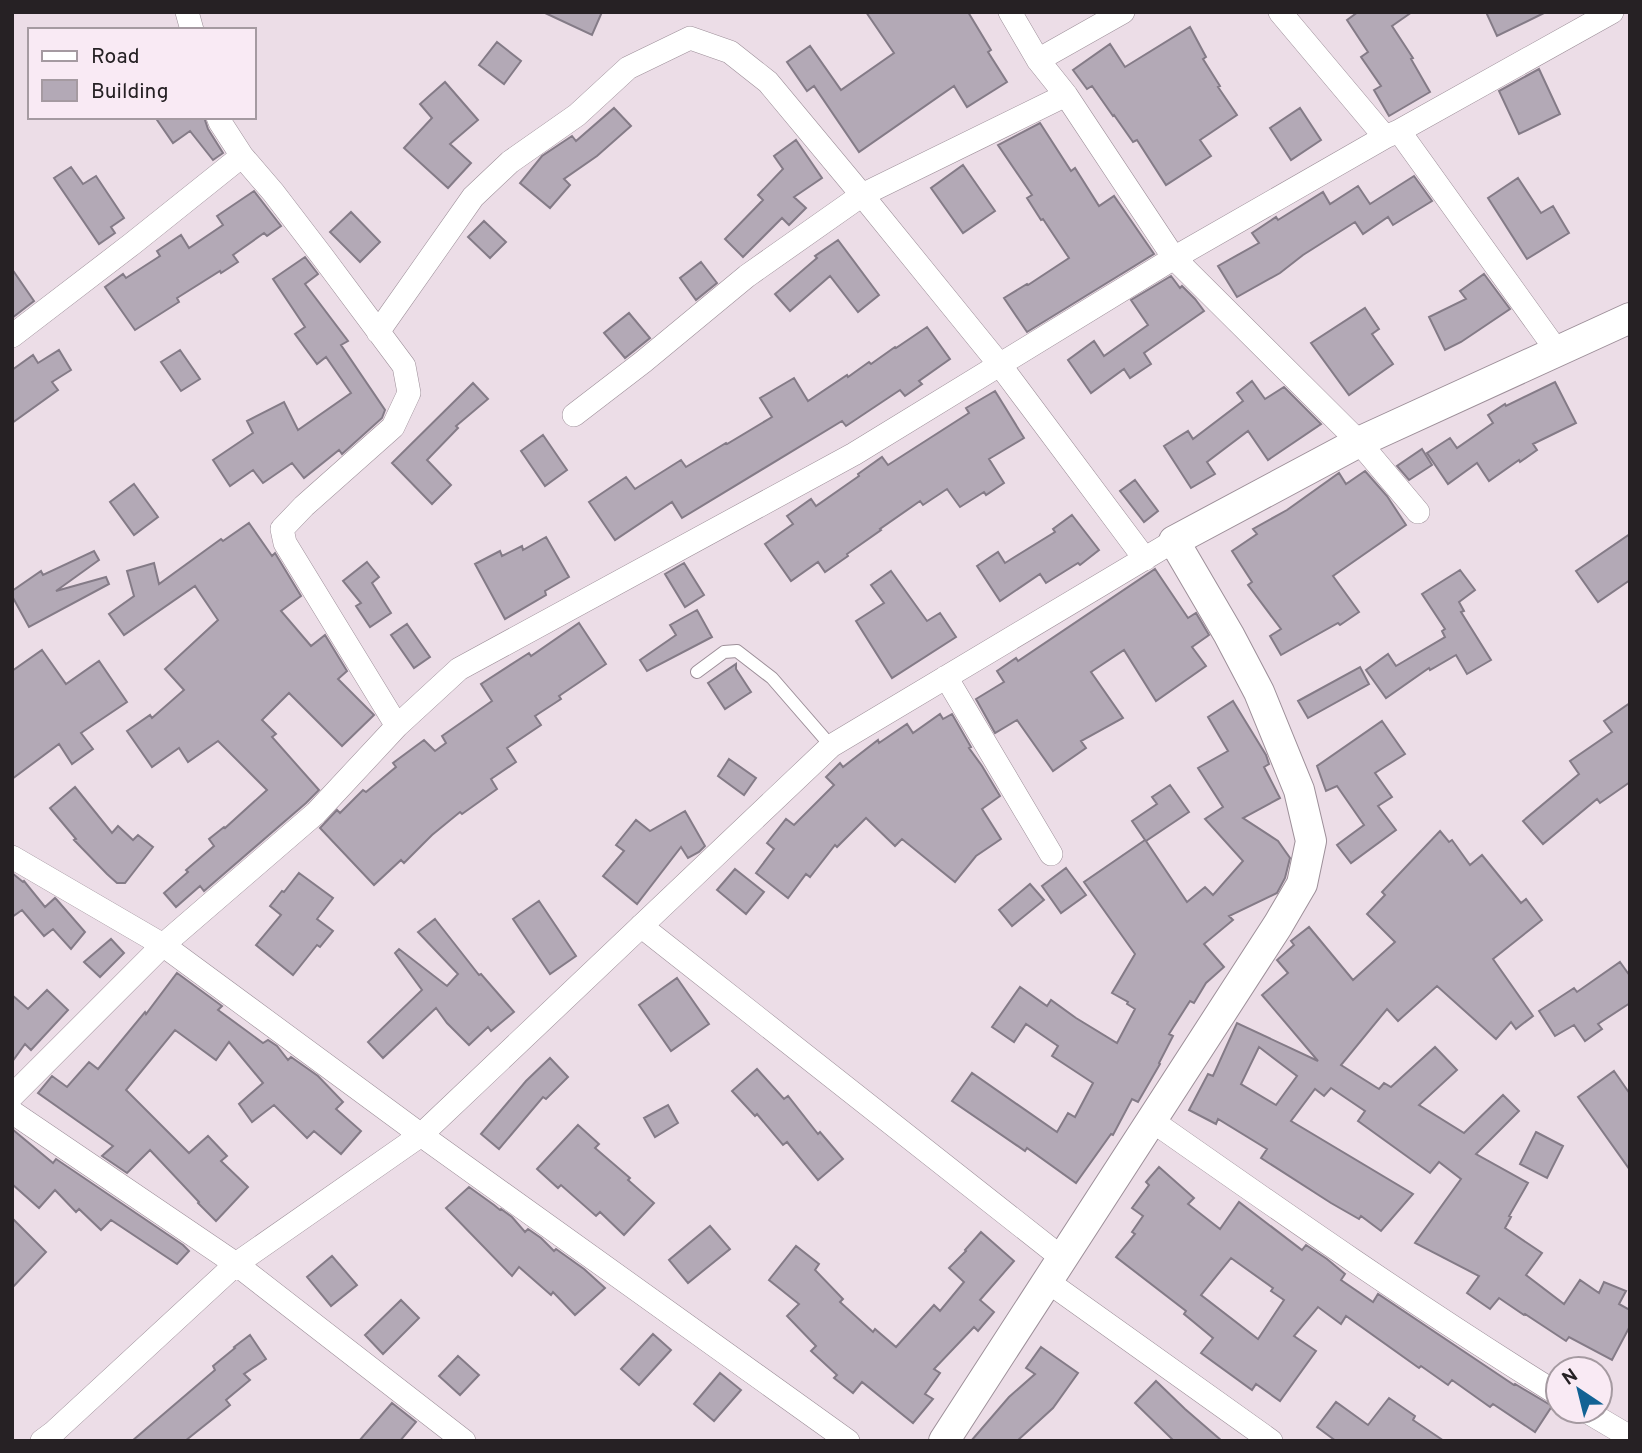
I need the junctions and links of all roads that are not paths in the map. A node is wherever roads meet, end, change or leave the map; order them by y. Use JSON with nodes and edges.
{"nodes":[{"id":1,"x":1010,"y":12,"type":"edge"},
{"id":2,"x":1123,"y":12,"type":"edge"},
{"id":3,"x":1280,"y":12,"type":"edge"},
{"id":4,"x":1612,"y":12,"type":"edge"},
{"id":5,"x":1038,"y":60,"type":"junction"},
{"id":6,"x":1066,"y":95,"type":"junction"},
{"id":7,"x":219,"y":119,"type":"edge"},
{"id":8,"x":1392,"y":134,"type":"junction"},
{"id":9,"x":242,"y":156,"type":"junction"},
{"id":10,"x":862,"y":195,"type":"junction"},
{"id":11,"x":1174,"y":258,"type":"junction"},
{"id":12,"x":1630,"y":318,"type":"edge"},
{"id":13,"x":378,"y":332,"type":"junction"},
{"id":14,"x":12,"y":335,"type":"edge"},
{"id":15,"x":1557,"y":351,"type":"junction"},
{"id":16,"x":1000,"y":365,"type":"junction"},
{"id":17,"x":574,"y":415,"type":"dead end"},
{"id":18,"x":1359,"y":442,"type":"junction"},
{"id":19,"x":1418,"y":512,"type":"dead end"},
{"id":20,"x":1174,"y":541,"type":"junction"},
{"id":21,"x":1145,"y":559,"type":"junction"},
{"id":22,"x":697,"y":672,"type":"dead end"},
{"id":23,"x":946,"y":677,"type":"junction"},
{"id":24,"x":397,"y":726,"type":"junction"},
{"id":25,"x":831,"y":746,"type":"junction"},
{"id":26,"x":1051,"y":853,"type":"dead end"},
{"id":27,"x":12,"y":857,"type":"edge"},
{"id":28,"x":641,"y":926,"type":"junction"},
{"id":29,"x":163,"y":945,"type":"junction"},
{"id":30,"x":12,"y":1096,"type":"edge"},
{"id":31,"x":12,"y":1112,"type":"edge"},
{"id":32,"x":1151,"y":1120,"type":"junction"},
{"id":33,"x":421,"y":1135,"type":"junction"},
{"id":34,"x":236,"y":1264,"type":"junction"},
{"id":35,"x":1055,"y":1269,"type":"junction"},
{"id":36,"x":1544,"y":1385,"type":"edge"},
{"id":37,"x":1610,"y":1425,"type":"edge"},
{"id":38,"x":1630,"y":1437,"type":"edge"},
{"id":39,"x":42,"y":1441,"type":"edge"},
{"id":40,"x":464,"y":1441,"type":"edge"},
{"id":41,"x":848,"y":1441,"type":"edge"},
{"id":42,"x":944,"y":1441,"type":"edge"},
{"id":43,"x":1271,"y":1441,"type":"edge"}],
"edges":[{"from":1,"to":5,"type":"street"},
{"from":2,"to":5,"type":"street"},
{"from":3,"to":8,"type":"street"},
{"from":4,"to":8,"type":"street"},
{"from":5,"to":6,"type":"street"},
{"from":6,"to":10,"type":"street"},
{"from":6,"to":11,"type":"street"},
{"from":7,"to":9,"type":"street"},
{"from":8,"to":11,"type":"street"},
{"from":8,"to":15,"type":"street"},
{"from":9,"to":13,"type":"street"},
{"from":9,"to":14,"type":"street"},
{"from":10,"to":13,"type":"street"},
{"from":10,"to":16,"type":"street"},
{"from":10,"to":17,"type":"street"},
{"from":11,"to":16,"type":"street"},
{"from":11,"to":18,"type":"street"},
{"from":12,"to":15,"type":"street"},
{"from":13,"to":24,"type":"street"},
{"from":15,"to":18,"type":"street"},
{"from":16,"to":21,"type":"street"},
{"from":16,"to":24,"type":"street"},
{"from":18,"to":19,"type":"street"},
{"from":18,"to":20,"type":"street"},
{"from":20,"to":21,"type":"street"},
{"from":20,"to":32,"type":"street"},
{"from":21,"to":23,"type":"street"},
{"from":22,"to":25,"type":"lane"},
{"from":23,"to":25,"type":"street"},
{"from":23,"to":26,"type":"street"},
{"from":24,"to":29,"type":"street"},
{"from":25,"to":28,"type":"street"},
{"from":27,"to":29,"type":"street"},
{"from":28,"to":33,"type":"street"},
{"from":28,"to":35,"type":"street"},
{"from":29,"to":30,"type":"street"},
{"from":29,"to":33,"type":"street"},
{"from":31,"to":34,"type":"street"},
{"from":32,"to":35,"type":"street"},
{"from":32,"to":36,"type":"street"},
{"from":33,"to":34,"type":"street"},
{"from":33,"to":41,"type":"street"},
{"from":34,"to":39,"type":"street"},
{"from":34,"to":40,"type":"street"},
{"from":35,"to":42,"type":"street"},
{"from":35,"to":43,"type":"street"},
{"from":37,"to":38,"type":"street"}]}
